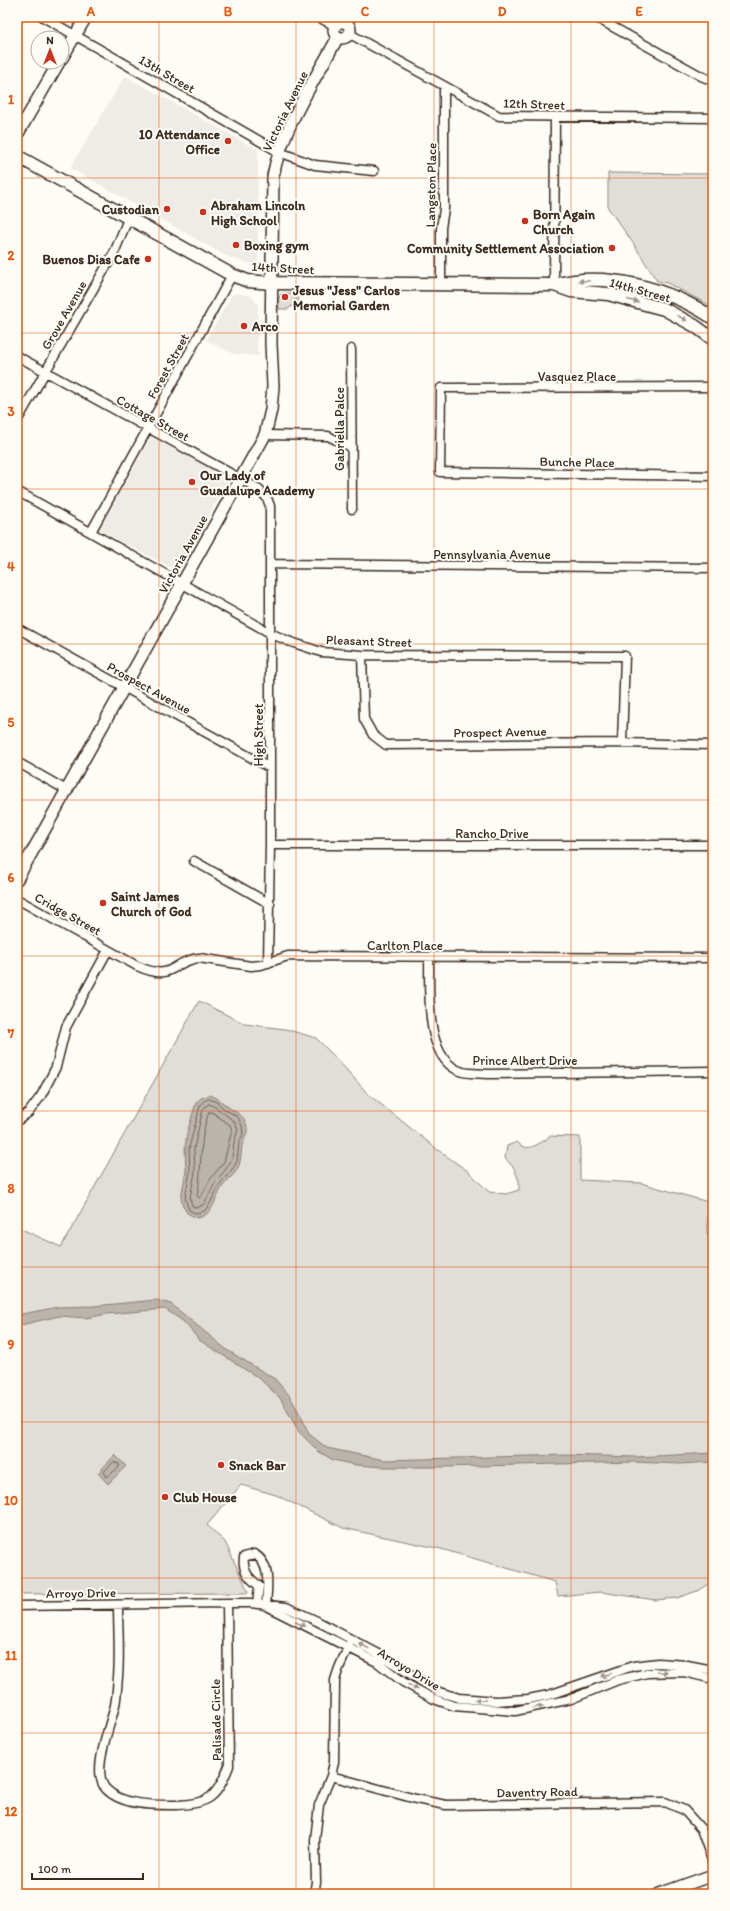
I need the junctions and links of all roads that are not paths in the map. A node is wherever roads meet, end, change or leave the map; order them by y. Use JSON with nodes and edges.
{"nodes":[{"id":1,"x":43,"y":17,"type":"edge"},
{"id":2,"x":86,"y":17,"type":"edge"},
{"id":3,"x":318,"y":17,"type":"edge"},
{"id":4,"x":595,"y":17,"type":"edge"},
{"id":5,"x":348,"y":20,"type":"edge"},
{"id":6,"x":337,"y":32,"type":"junction"},
{"id":7,"x":350,"y":34,"type":"junction"},
{"id":8,"x":75,"y":35,"type":"junction"},
{"id":9,"x":70,"y":44,"type":"edge"},
{"id":10,"x":55,"y":70,"type":"edge"},
{"id":11,"x":713,"y":81,"type":"edge"},
{"id":12,"x":444,"y":86,"type":"junction"},
{"id":13,"x":555,"y":117,"type":"junction"},
{"id":14,"x":713,"y":118,"type":"edge"},
{"id":15,"x":17,"y":136,"type":"edge"},
{"id":16,"x":279,"y":152,"type":"junction"},
{"id":17,"x":17,"y":156,"type":"edge"},
{"id":18,"x":374,"y":171,"type":"dead end"},
{"id":19,"x":128,"y":219,"type":"junction"},
{"id":20,"x":232,"y":275,"type":"junction"},
{"id":21,"x":271,"y":283,"type":"junction"},
{"id":22,"x":441,"y":284,"type":"junction"},
{"id":23,"x":554,"y":285,"type":"junction"},
{"id":24,"x":713,"y":318,"type":"edge"},
{"id":25,"x":713,"y":339,"type":"edge"},
{"id":26,"x":351,"y":349,"type":"dead end"},
{"id":27,"x":17,"y":356,"type":"edge"},
{"id":28,"x":45,"y":372,"type":"junction"},
{"id":29,"x":713,"y":387,"type":"edge"},
{"id":30,"x":17,"y":421,"type":"edge"},
{"id":31,"x":148,"y":428,"type":"junction"},
{"id":32,"x":265,"y":435,"type":"junction"},
{"id":33,"x":351,"y":447,"type":"junction"},
{"id":34,"x":440,"y":472,"type":"joint"},
{"id":35,"x":713,"y":476,"type":"edge"},
{"id":36,"x":240,"y":480,"type":"junction"},
{"id":37,"x":17,"y":491,"type":"edge"},
{"id":38,"x":270,"y":506,"type":"joint"},
{"id":39,"x":352,"y":509,"type":"dead end"},
{"id":40,"x":91,"y":532,"type":"junction"},
{"id":41,"x":271,"y":564,"type":"junction"},
{"id":42,"x":713,"y":568,"type":"edge"},
{"id":43,"x":183,"y":582,"type":"junction"},
{"id":44,"x":17,"y":628,"type":"edge"},
{"id":45,"x":270,"y":633,"type":"junction"},
{"id":46,"x":362,"y":655,"type":"junction"},
{"id":47,"x":124,"y":689,"type":"junction"},
{"id":48,"x":622,"y":743,"type":"junction"},
{"id":49,"x":713,"y":745,"type":"edge"},
{"id":50,"x":17,"y":762,"type":"edge"},
{"id":51,"x":270,"y":768,"type":"junction"},
{"id":52,"x":68,"y":791,"type":"junction"},
{"id":53,"x":270,"y":845,"type":"junction"},
{"id":54,"x":713,"y":846,"type":"edge"},
{"id":55,"x":194,"y":862,"type":"dead end"},
{"id":56,"x":17,"y":879,"type":"edge"},
{"id":57,"x":17,"y":899,"type":"edge"},
{"id":58,"x":270,"y":904,"type":"junction"},
{"id":59,"x":108,"y":950,"type":"junction"},
{"id":60,"x":429,"y":958,"type":"junction"},
{"id":61,"x":713,"y":958,"type":"edge"},
{"id":62,"x":268,"y":963,"type":"junction"},
{"id":63,"x":713,"y":1071,"type":"edge"},
{"id":64,"x":17,"y":1121,"type":"edge"},
{"id":65,"x":227,"y":1603,"type":"junction"},
{"id":66,"x":118,"y":1604,"type":"junction"},
{"id":67,"x":257,"y":1604,"type":"junction"},
{"id":68,"x":17,"y":1606,"type":"edge"},
{"id":69,"x":266,"y":1606,"type":"junction"},
{"id":70,"x":352,"y":1639,"type":"junction"},
{"id":71,"x":348,"y":1647,"type":"junction"},
{"id":72,"x":713,"y":1670,"type":"edge"},
{"id":73,"x":713,"y":1679,"type":"edge"},
{"id":74,"x":331,"y":1776,"type":"junction"},
{"id":75,"x":713,"y":1863,"type":"edge"},
{"id":76,"x":713,"y":1875,"type":"edge"},
{"id":77,"x":314,"y":1894,"type":"edge"},
{"id":78,"x":659,"y":1894,"type":"edge"}],
"edges":[{"from":1,"to":8,"type":"street","name":"13th Street"},
{"from":2,"to":8,"type":"street"},
{"from":3,"to":6,"type":"street"},
{"from":4,"to":11,"type":"street"},
{"from":5,"to":6,"type":"street"},
{"from":5,"to":7,"type":"street"},
{"from":6,"to":7,"type":"street"},
{"from":6,"to":16,"type":"street","name":"Victoria Avenue"},
{"from":7,"to":12,"type":"street","name":"12th Street"},
{"from":8,"to":9,"type":"street"},
{"from":8,"to":16,"type":"street","name":"13th Street"},
{"from":10,"to":15,"type":"street"},
{"from":12,"to":13,"type":"street","name":"12th Street"},
{"from":12,"to":22,"type":"street","name":"Langston Place"},
{"from":13,"to":14,"type":"street","name":"12th Street"},
{"from":13,"to":23,"type":"street"},
{"from":16,"to":18,"type":"street","name":"13th Street"},
{"from":16,"to":21,"type":"street","name":"Victoria Avenue"},
{"from":17,"to":19,"type":"main road","name":"14th Street"},
{"from":19,"to":20,"type":"main road","name":"14th Street"},
{"from":19,"to":28,"type":"street","name":"Grove Avenue"},
{"from":20,"to":21,"type":"main road","name":"14th Street"},
{"from":20,"to":31,"type":"street","name":"Forest Street"},
{"from":21,"to":22,"type":"main road","name":"14th Street"},
{"from":21,"to":32,"type":"street","name":"Victoria Avenue"},
{"from":22,"to":23,"type":"main road","name":"14th Street"},
{"from":24,"to":23,"type":"main road","name":"14th Street","one_way":true},
{"from":23,"to":25,"type":"main road","name":"14th Street","one_way":true},
{"from":26,"to":33,"type":"street","name":"Gabriella Palce"},
{"from":27,"to":28,"type":"street","name":"Cottage Street"},
{"from":28,"to":30,"type":"street","name":"Grove Avenue"},
{"from":28,"to":31,"type":"street","name":"Cottage Street"},
{"from":29,"to":34,"type":"street","name":"Vasquez Place"},
{"from":31,"to":36,"type":"street","name":"Cottage Street"},
{"from":31,"to":40,"type":"street","name":"Forest Street"},
{"from":32,"to":33,"type":"street"},
{"from":32,"to":36,"type":"street","name":"Victoria Avenue"},
{"from":33,"to":39,"type":"street","name":"Gabriella Palce"},
{"from":34,"to":35,"type":"street","name":"Bunche Place"},
{"from":36,"to":38,"type":"street","name":"Cottage Street"},
{"from":36,"to":43,"type":"street","name":"Victoria Avenue"},
{"from":37,"to":40,"type":"street","name":"Pleasant Street"},
{"from":38,"to":41,"type":"street","name":"High Street"},
{"from":40,"to":43,"type":"street","name":"Pleasant Street"},
{"from":41,"to":42,"type":"street","name":"Pennsylvania Avenue"},
{"from":41,"to":45,"type":"street","name":"High Street"},
{"from":43,"to":45,"type":"street","name":"Pleasant Street"},
{"from":43,"to":47,"type":"street","name":"Victoria Avenue"},
{"from":44,"to":47,"type":"street","name":"Prospect Avenue"},
{"from":45,"to":46,"type":"street","name":"Pleasant Street"},
{"from":45,"to":51,"type":"street","name":"High Street"},
{"from":46,"to":48,"type":"street","name":"Prospect Avenue"},
{"from":46,"to":48,"type":"street","name":"Pleasant Street"},
{"from":47,"to":51,"type":"street","name":"Prospect Avenue"},
{"from":47,"to":52,"type":"street","name":"Victoria Avenue"},
{"from":48,"to":49,"type":"street","name":"Prospect Avenue"},
{"from":50,"to":52,"type":"street"},
{"from":51,"to":53,"type":"street","name":"High Street"},
{"from":52,"to":56,"type":"street","name":"Victoria Avenue"},
{"from":53,"to":54,"type":"street","name":"Rancho Drive"},
{"from":53,"to":58,"type":"street","name":"High Street"},
{"from":55,"to":58,"type":"street"},
{"from":57,"to":59,"type":"street","name":"Cridge Street"},
{"from":58,"to":62,"type":"street","name":"High Street"},
{"from":59,"to":62,"type":"street","name":"Carlton Place"},
{"from":59,"to":64,"type":"street"},
{"from":60,"to":61,"type":"street","name":"Carlton Place"},
{"from":60,"to":62,"type":"street","name":"Carlton Place"},
{"from":60,"to":63,"type":"street","name":"Prince Albert Drive"},
{"from":65,"to":66,"type":"street","name":"Arroyo Drive"},
{"from":65,"to":66,"type":"street","name":"Palisade Circle"},
{"from":65,"to":67,"type":"street","name":"Arroyo Drive"},
{"from":66,"to":68,"type":"street","name":"Arroyo Drive"},
{"from":67,"to":69,"type":"street","name":"Arroyo Drive"},
{"from":67,"to":69,"type":"street"},
{"from":69,"to":70,"type":"street","name":"Arroyo Drive"},
{"from":69,"to":71,"type":"street","name":"Arroyo Drive","one_way":true},
{"from":70,"to":71,"type":"street"},
{"from":72,"to":70,"type":"street","name":"Arroyo Drive","one_way":true},
{"from":71,"to":73,"type":"street","name":"Arroyo Drive","one_way":true},
{"from":71,"to":74,"type":"street"},
{"from":74,"to":75,"type":"street","name":"Daventry Road"},
{"from":74,"to":77,"type":"street"},
{"from":76,"to":78,"type":"street"}]}
